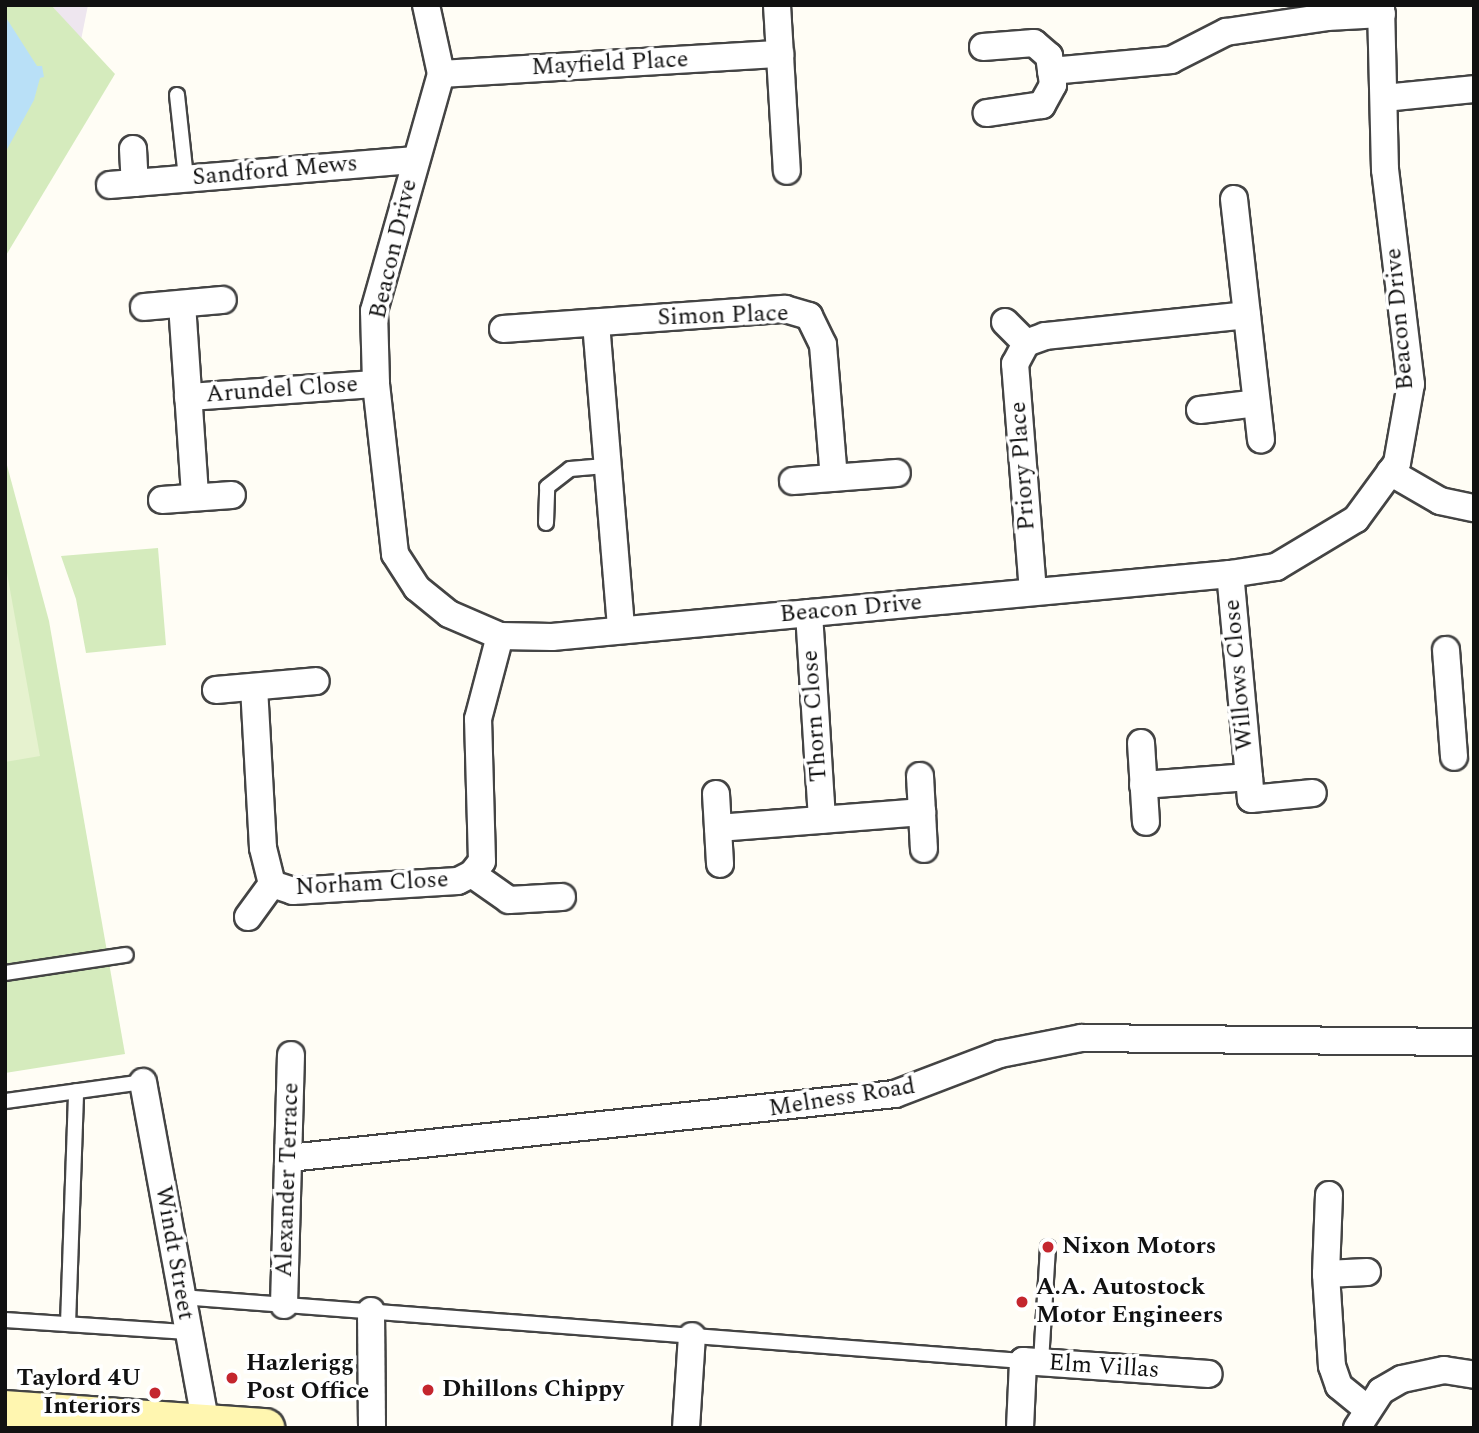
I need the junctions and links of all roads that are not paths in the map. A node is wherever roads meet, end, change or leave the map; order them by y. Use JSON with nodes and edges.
{"nodes":[{"id":1,"x":426,"y":5,"type":"edge"},
{"id":2,"x":777,"y":5,"type":"edge"},
{"id":3,"x":1381,"y":10,"type":"edge"},
{"id":4,"x":984,"y":47,"type":"dead end"},
{"id":5,"x":780,"y":54,"type":"junction"},
{"id":6,"x":1051,"y":71,"type":"junction"},
{"id":7,"x":441,"y":74,"type":"junction"},
{"id":8,"x":1474,"y":89,"type":"edge"},
{"id":9,"x":177,"y":95,"type":"dead end"},
{"id":10,"x":1384,"y":98,"type":"junction"},
{"id":11,"x":987,"y":113,"type":"dead end"},
{"id":12,"x":133,"y":149,"type":"dead end"},
{"id":13,"x":415,"y":160,"type":"junction"},
{"id":14,"x":787,"y":172,"type":"dead end"},
{"id":15,"x":186,"y":178,"type":"junction"},
{"id":16,"x":1234,"y":199,"type":"dead end"},
{"id":17,"x":223,"y":300,"type":"dead end"},
{"id":18,"x":182,"y":304,"type":"junction"},
{"id":19,"x":144,"y":307,"type":"dead end"},
{"id":20,"x":1247,"y":315,"type":"junction"},
{"id":21,"x":1004,"y":322,"type":"dead end"},
{"id":22,"x":596,"y":323,"type":"junction"},
{"id":23,"x":503,"y":330,"type":"dead end"},
{"id":24,"x":1026,"y":343,"type":"junction"},
{"id":25,"x":376,"y":384,"type":"junction"},
{"id":26,"x":188,"y":397,"type":"junction"},
{"id":27,"x":1257,"y":403,"type":"junction"},
{"id":28,"x":1200,"y":410,"type":"dead end"},
{"id":29,"x":1261,"y":439,"type":"dead end"},
{"id":30,"x":608,"y":466,"type":"junction"},
{"id":31,"x":1390,"y":472,"type":"junction"},
{"id":32,"x":897,"y":473,"type":"dead end"},
{"id":33,"x":834,"y":478,"type":"junction"},
{"id":34,"x":793,"y":481,"type":"dead end"},
{"id":35,"x":232,"y":495,"type":"dead end"},
{"id":36,"x":195,"y":497,"type":"junction"},
{"id":37,"x":162,"y":500,"type":"dead end"},
{"id":38,"x":1474,"y":508,"type":"edge"},
{"id":39,"x":546,"y":523,"type":"dead end"},
{"id":40,"x":1230,"y":574,"type":"junction"},
{"id":41,"x":1033,"y":592,"type":"junction"},
{"id":42,"x":809,"y":613,"type":"junction"},
{"id":43,"x":621,"y":630,"type":"junction"},
{"id":44,"x":500,"y":636,"type":"junction"},
{"id":45,"x":1446,"y":650,"type":"dead end"},
{"id":46,"x":316,"y":681,"type":"dead end"},
{"id":47,"x":254,"y":687,"type":"junction"},
{"id":48,"x":216,"y":690,"type":"dead end"},
{"id":49,"x":1462,"y":718,"type":"edge"},
{"id":50,"x":1141,"y":743,"type":"dead end"},
{"id":51,"x":1454,"y":757,"type":"dead end"},
{"id":52,"x":920,"y":776,"type":"dead end"},
{"id":53,"x":1249,"y":777,"type":"junction"},
{"id":54,"x":1143,"y":785,"type":"junction"},
{"id":55,"x":1312,"y":793,"type":"dead end"},
{"id":56,"x":716,"y":794,"type":"dead end"},
{"id":57,"x":922,"y":813,"type":"junction"},
{"id":58,"x":822,"y":820,"type":"junction"},
{"id":59,"x":1146,"y":822,"type":"dead end"},
{"id":60,"x":718,"y":828,"type":"junction"},
{"id":61,"x":924,"y":849,"type":"dead end"},
{"id":62,"x":720,"y":864,"type":"dead end"},
{"id":63,"x":472,"y":874,"type":"junction"},
{"id":64,"x":272,"y":884,"type":"junction"},
{"id":65,"x":562,"y":897,"type":"dead end"},
{"id":66,"x":248,"y":917,"type":"dead end"},
{"id":67,"x":125,"y":955,"type":"dead end"},
{"id":68,"x":5,"y":973,"type":"edge"},
{"id":69,"x":1474,"y":1042,"type":"edge"},
{"id":70,"x":291,"y":1055,"type":"dead end"},
{"id":71,"x":143,"y":1082,"type":"joint"},
{"id":72,"x":76,"y":1091,"type":"junction"},
{"id":73,"x":5,"y":1101,"type":"edge"},
{"id":74,"x":289,"y":1158,"type":"junction"},
{"id":75,"x":1329,"y":1195,"type":"dead end"},
{"id":76,"x":1048,"y":1247,"type":"dead end"},
{"id":77,"x":1367,"y":1272,"type":"dead end"},
{"id":78,"x":1326,"y":1274,"type":"junction"},
{"id":79,"x":181,"y":1297,"type":"junction"},
{"id":80,"x":284,"y":1305,"type":"junction"},
{"id":81,"x":372,"y":1311,"type":"junction"},
{"id":82,"x":5,"y":1320,"type":"edge"},
{"id":83,"x":68,"y":1324,"type":"junction"},
{"id":84,"x":188,"y":1332,"type":"junction"},
{"id":85,"x":692,"y":1336,"type":"junction"},
{"id":86,"x":1032,"y":1362,"type":"junction"},
{"id":87,"x":1209,"y":1374,"type":"dead end"},
{"id":88,"x":1474,"y":1375,"type":"edge"},
{"id":89,"x":5,"y":1410,"type":"edge"},
{"id":90,"x":1362,"y":1418,"type":"edge"},
{"id":91,"x":206,"y":1424,"type":"junction"},
{"id":92,"x":265,"y":1428,"type":"edge"},
{"id":93,"x":372,"y":1428,"type":"edge"},
{"id":94,"x":686,"y":1428,"type":"edge"},
{"id":95,"x":1020,"y":1428,"type":"edge"}],
"edges":[{"from":1,"to":7,"type":"street","name":"Beacon Drive"},
{"from":2,"to":5,"type":"street"},
{"from":3,"to":6,"type":"street"},
{"from":3,"to":10,"type":"street","name":"Beacon Drive"},
{"from":4,"to":6,"type":"street"},
{"from":5,"to":7,"type":"street","name":"Mayfield Place"},
{"from":5,"to":14,"type":"street"},
{"from":6,"to":11,"type":"street"},
{"from":7,"to":13,"type":"street","name":"Beacon Drive"},
{"from":8,"to":10,"type":"street"},
{"from":9,"to":15,"type":"lane"},
{"from":10,"to":31,"type":"street","name":"Beacon Drive"},
{"from":12,"to":15,"type":"street","name":"Sandford Mews"},
{"from":13,"to":15,"type":"street","name":"Sandford Mews"},
{"from":13,"to":25,"type":"street","name":"Beacon Drive"},
{"from":16,"to":20,"type":"street"},
{"from":17,"to":18,"type":"street"},
{"from":18,"to":19,"type":"street"},
{"from":18,"to":26,"type":"street","name":"Arundel Close"},
{"from":20,"to":24,"type":"street"},
{"from":20,"to":27,"type":"street"},
{"from":21,"to":24,"type":"street"},
{"from":22,"to":23,"type":"street","name":"Simon Place"},
{"from":22,"to":30,"type":"street"},
{"from":22,"to":33,"type":"street","name":"Simon Place"},
{"from":24,"to":41,"type":"street","name":"Priory Place"},
{"from":25,"to":26,"type":"street","name":"Arundel Close"},
{"from":25,"to":44,"type":"street","name":"Beacon Drive"},
{"from":26,"to":36,"type":"street","name":"Arundel Close"},
{"from":27,"to":28,"type":"street"},
{"from":27,"to":29,"type":"street"},
{"from":30,"to":39,"type":"lane"},
{"from":30,"to":43,"type":"street"},
{"from":31,"to":38,"type":"street"},
{"from":31,"to":40,"type":"street","name":"Beacon Drive"},
{"from":32,"to":33,"type":"street"},
{"from":33,"to":34,"type":"street"},
{"from":35,"to":36,"type":"street"},
{"from":36,"to":37,"type":"street"},
{"from":40,"to":41,"type":"street","name":"Beacon Drive"},
{"from":40,"to":53,"type":"street","name":"Willows Close"},
{"from":41,"to":42,"type":"street","name":"Beacon Drive"},
{"from":42,"to":43,"type":"street","name":"Beacon Drive"},
{"from":42,"to":58,"type":"street","name":"Thorn Close"},
{"from":43,"to":44,"type":"street","name":"Beacon Drive"},
{"from":44,"to":63,"type":"street","name":"Norham Close"},
{"from":45,"to":49,"type":"street"},
{"from":46,"to":47,"type":"street"},
{"from":47,"to":48,"type":"street"},
{"from":47,"to":64,"type":"street","name":"Norham Close"},
{"from":49,"to":51,"type":"street"},
{"from":50,"to":54,"type":"street"},
{"from":52,"to":57,"type":"street"},
{"from":53,"to":54,"type":"street","name":"Willows Close"},
{"from":53,"to":55,"type":"street","name":"Willows Close"},
{"from":54,"to":59,"type":"street"},
{"from":56,"to":60,"type":"street"},
{"from":57,"to":58,"type":"street"},
{"from":57,"to":61,"type":"street"},
{"from":58,"to":60,"type":"street"},
{"from":60,"to":62,"type":"street"},
{"from":63,"to":64,"type":"street","name":"Norham Close"},
{"from":63,"to":65,"type":"street","name":"Norham Close"},
{"from":64,"to":66,"type":"street","name":"Norham Close"},
{"from":67,"to":68,"type":"lane"},
{"from":69,"to":74,"type":"street","name":"Melness Road"},
{"from":70,"to":74,"type":"street","name":"Alexander Terrace"},
{"from":71,"to":72,"type":"lane"},
{"from":71,"to":79,"type":"street","name":"Windt Street"},
{"from":72,"to":73,"type":"lane"},
{"from":72,"to":83,"type":"lane"},
{"from":74,"to":80,"type":"street","name":"Alexander Terrace"},
{"from":75,"to":78,"type":"street"},
{"from":76,"to":86,"type":"lane"},
{"from":77,"to":78,"type":"street"},
{"from":78,"to":90,"type":"street"},
{"from":79,"to":80,"type":"lane"},
{"from":79,"to":84,"type":"street","name":"Windt Street"},
{"from":80,"to":81,"type":"lane"},
{"from":81,"to":85,"type":"lane"},
{"from":81,"to":93,"type":"street"},
{"from":82,"to":83,"type":"lane"},
{"from":83,"to":84,"type":"lane"},
{"from":84,"to":91,"type":"street","name":"Windt Street"},
{"from":85,"to":86,"type":"lane"},
{"from":85,"to":94,"type":"street"},
{"from":86,"to":87,"type":"street","name":"Elm Villas"},
{"from":86,"to":95,"type":"street","name":"Elm Villas"},
{"from":88,"to":90,"type":"street"},
{"from":89,"to":91,"type":"street"},
{"from":91,"to":92,"type":"street"}]}
